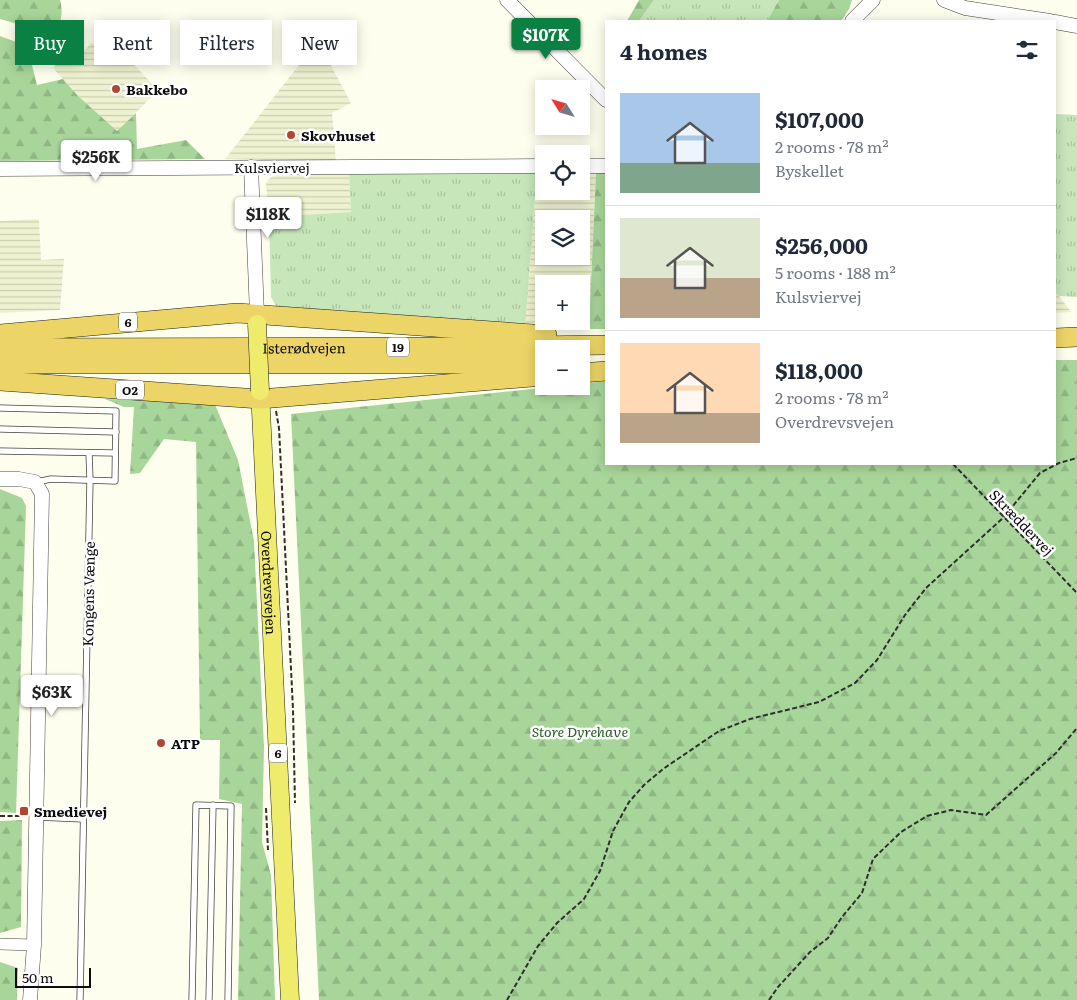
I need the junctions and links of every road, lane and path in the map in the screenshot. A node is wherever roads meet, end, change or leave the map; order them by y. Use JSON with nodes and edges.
{"nodes":[{"id":1,"x":507,"y":0,"type":"edge"},
{"id":2,"x":873,"y":0,"type":"edge"},
{"id":3,"x":944,"y":0,"type":"edge"},
{"id":4,"x":853,"y":20,"type":"edge"},
{"id":5,"x":1043,"y":20,"type":"edge"},
{"id":6,"x":1056,"y":22,"type":"edge"},
{"id":7,"x":1077,"y":26,"type":"edge"},
{"id":8,"x":605,"y":99,"type":"edge"},
{"id":9,"x":535,"y":166,"type":"edge"},
{"id":10,"x":590,"y":166,"type":"edge"},
{"id":11,"x":605,"y":166,"type":"edge"},
{"id":12,"x":251,"y":167,"type":"junction"},
{"id":13,"x":0,"y":168,"type":"edge"},
{"id":14,"x":257,"y":319,"type":"junction"},
{"id":15,"x":0,"y":334,"type":"edge"},
{"id":16,"x":1056,"y":338,"type":"edge"},
{"id":17,"x":1077,"y":338,"type":"edge"},
{"id":18,"x":600,"y":345,"type":"edge"},
{"id":19,"x":0,"y":348,"type":"edge"},
{"id":20,"x":590,"y":361,"type":"edge"},
{"id":21,"x":605,"y":361,"type":"edge"},
{"id":22,"x":535,"y":362,"type":"edge"},
{"id":23,"x":0,"y":364,"type":"edge"},
{"id":24,"x":605,"y":371,"type":"edge"},
{"id":25,"x":590,"y":372,"type":"edge"},
{"id":26,"x":535,"y":377,"type":"edge"},
{"id":27,"x":0,"y":381,"type":"edge"},
{"id":28,"x":264,"y":396,"type":"junction"},
{"id":29,"x":0,"y":408,"type":"edge"},
{"id":30,"x":0,"y":429,"type":"edge"},
{"id":31,"x":116,"y":432,"type":"junction"},
{"id":32,"x":0,"y":451,"type":"edge"},
{"id":33,"x":89,"y":453,"type":"junction"},
{"id":34,"x":115,"y":453,"type":"junction"},
{"id":35,"x":1077,"y":458,"type":"edge"},
{"id":36,"x":954,"y":465,"type":"edge"},
{"id":37,"x":1055,"y":465,"type":"edge"},
{"id":38,"x":1056,"y":465,"type":"edge"},
{"id":39,"x":0,"y":479,"type":"edge"},
{"id":40,"x":90,"y":480,"type":"junction"},
{"id":41,"x":35,"y":482,"type":"junction"},
{"id":42,"x":1003,"y":518,"type":"junction"},
{"id":43,"x":1077,"y":592,"type":"edge"},
{"id":44,"x":1077,"y":728,"type":"edge"},
{"id":45,"x":213,"y":805,"type":"junction"},
{"id":46,"x":295,"y":807,"type":"dead end"},
{"id":47,"x":0,"y":816,"type":"edge"},
{"id":48,"x":17,"y":816,"type":"dead end"},
{"id":49,"x":36,"y":817,"type":"junction"},
{"id":50,"x":83,"y":819,"type":"junction"},
{"id":51,"x":0,"y":944,"type":"edge"},
{"id":52,"x":34,"y":945,"type":"junction"},
{"id":53,"x":33,"y":962,"type":"junction"},
{"id":54,"x":30,"y":1000,"type":"edge"},
{"id":55,"x":36,"y":1000,"type":"edge"},
{"id":56,"x":80,"y":1000,"type":"edge"},
{"id":57,"x":192,"y":1000,"type":"edge"},
{"id":58,"x":209,"y":1000,"type":"edge"},
{"id":59,"x":228,"y":1000,"type":"edge"},
{"id":60,"x":290,"y":1000,"type":"edge"},
{"id":61,"x":507,"y":1000,"type":"edge"},
{"id":62,"x":769,"y":1000,"type":"edge"}],
"edges":[{"from":1,"to":8,"type":"street"},
{"from":2,"to":4,"type":"street"},
{"from":3,"to":5,"type":"street"},
{"from":6,"to":7,"type":"street"},
{"from":9,"to":12,"type":"street","name":"Kulsviervej"},
{"from":10,"to":11,"type":"street"},
{"from":12,"to":13,"type":"street","name":"Kulsviervej"},
{"from":12,"to":14,"type":"street","name":"Overdrevsvejen"},
{"from":14,"to":15,"type":"highway","number":"6"},
{"from":14,"to":18,"type":"highway"},
{"from":14,"to":28,"type":"main road","name":"Overdrevsvejen","number":"6","bridge":true},
{"from":16,"to":17,"type":"highway"},
{"from":18,"to":19,"type":"highway","name":"Isterødvejen","number":"19"},
{"from":20,"to":21,"type":"highway"},
{"from":22,"to":23,"type":"highway","name":"Isterødvejen","number":"19"},
{"from":24,"to":25,"type":"highway"},
{"from":26,"to":28,"type":"highway"},
{"from":27,"to":28,"type":"highway","number":"O2"},
{"from":28,"to":46,"type":"path"},
{"from":28,"to":60,"type":"main road","name":"Overdrevsvejen","number":"6"},
{"from":29,"to":31,"type":"lane"},
{"from":30,"to":31,"type":"lane"},
{"from":31,"to":34,"type":"lane"},
{"from":32,"to":33,"type":"lane"},
{"from":33,"to":34,"type":"lane"},
{"from":33,"to":40,"type":"lane","name":"Kongens Vænge"},
{"from":34,"to":40,"type":"lane"},
{"from":35,"to":38,"type":"path"},
{"from":36,"to":42,"type":"path","name":"Skræddervej"},
{"from":37,"to":42,"type":"path"},
{"from":39,"to":41,"type":"street"},
{"from":40,"to":41,"type":"lane"},
{"from":40,"to":50,"type":"lane","name":"Kongens Vænge"},
{"from":41,"to":49,"type":"street"},
{"from":42,"to":43,"type":"path","name":"Skræddervej"},
{"from":42,"to":61,"type":"path"},
{"from":44,"to":62,"type":"path"},
{"from":45,"to":57,"type":"lane"},
{"from":45,"to":58,"type":"lane"},
{"from":45,"to":59,"type":"lane"},
{"from":47,"to":48,"type":"path"},
{"from":49,"to":50,"type":"lane"},
{"from":49,"to":52,"type":"street"},
{"from":50,"to":56,"type":"lane","name":"Kongens Vænge"},
{"from":51,"to":52,"type":"street"},
{"from":52,"to":53,"type":"street"},
{"from":53,"to":54,"type":"street"},
{"from":53,"to":55,"type":"street"}]}
